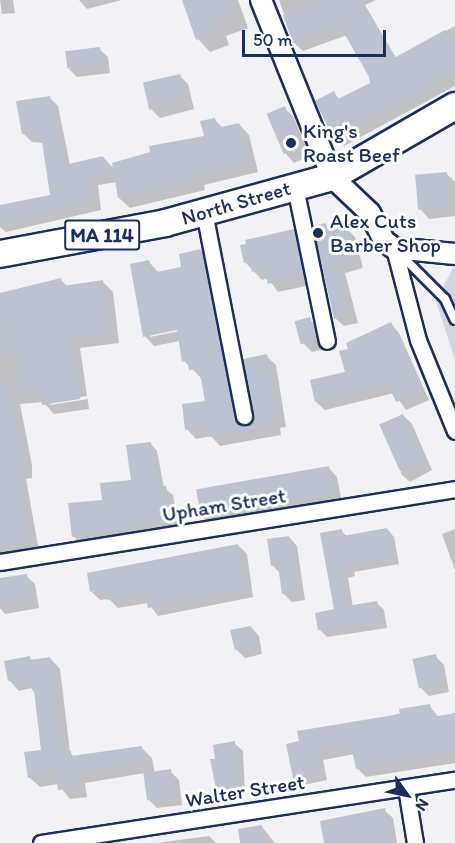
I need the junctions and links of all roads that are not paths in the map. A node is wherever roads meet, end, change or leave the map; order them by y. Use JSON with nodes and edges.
{"nodes":[{"id":1,"x":261,"y":0,"type":"edge"},
{"id":2,"x":455,"y":106,"type":"edge"},
{"id":3,"x":332,"y":177,"type":"junction"},
{"id":4,"x":295,"y":187,"type":"junction"},
{"id":5,"x":204,"y":212,"type":"junction"},
{"id":6,"x":394,"y":248,"type":"junction"},
{"id":7,"x":0,"y":254,"type":"edge"},
{"id":8,"x":455,"y":254,"type":"edge"},
{"id":9,"x":445,"y":299,"type":"junction"},
{"id":10,"x":455,"y":300,"type":"edge"},
{"id":11,"x":455,"y":320,"type":"edge"},
{"id":12,"x":327,"y":341,"type":"dead end"},
{"id":13,"x":244,"y":416,"type":"dead end"},
{"id":14,"x":455,"y":431,"type":"edge"},
{"id":15,"x":455,"y":489,"type":"edge"},
{"id":16,"x":0,"y":562,"type":"edge"},
{"id":17,"x":455,"y":780,"type":"edge"},
{"id":18,"x":405,"y":788,"type":"junction"},
{"id":19,"x":41,"y":843,"type":"edge"},
{"id":20,"x":415,"y":843,"type":"edge"}],
"edges":[{"from":1,"to":3,"type":"street"},
{"from":2,"to":3,"type":"highway","name":"North Street","number":"MA 114"},
{"from":3,"to":4,"type":"highway","name":"North Street","number":"MA 114"},
{"from":3,"to":6,"type":"street"},
{"from":4,"to":5,"type":"highway","name":"North Street","number":"MA 114"},
{"from":4,"to":12,"type":"street"},
{"from":5,"to":7,"type":"highway","name":"North Street","number":"MA 114"},
{"from":5,"to":13,"type":"street"},
{"from":6,"to":8,"type":"street"},
{"from":6,"to":9,"type":"lane"},
{"from":6,"to":14,"type":"street"},
{"from":9,"to":10,"type":"lane"},
{"from":9,"to":11,"type":"lane"},
{"from":15,"to":16,"type":"street","name":"Upham Street"},
{"from":17,"to":18,"type":"street","name":"Walter Street"},
{"from":18,"to":19,"type":"street","name":"Walter Street"},
{"from":18,"to":20,"type":"street"}]}
